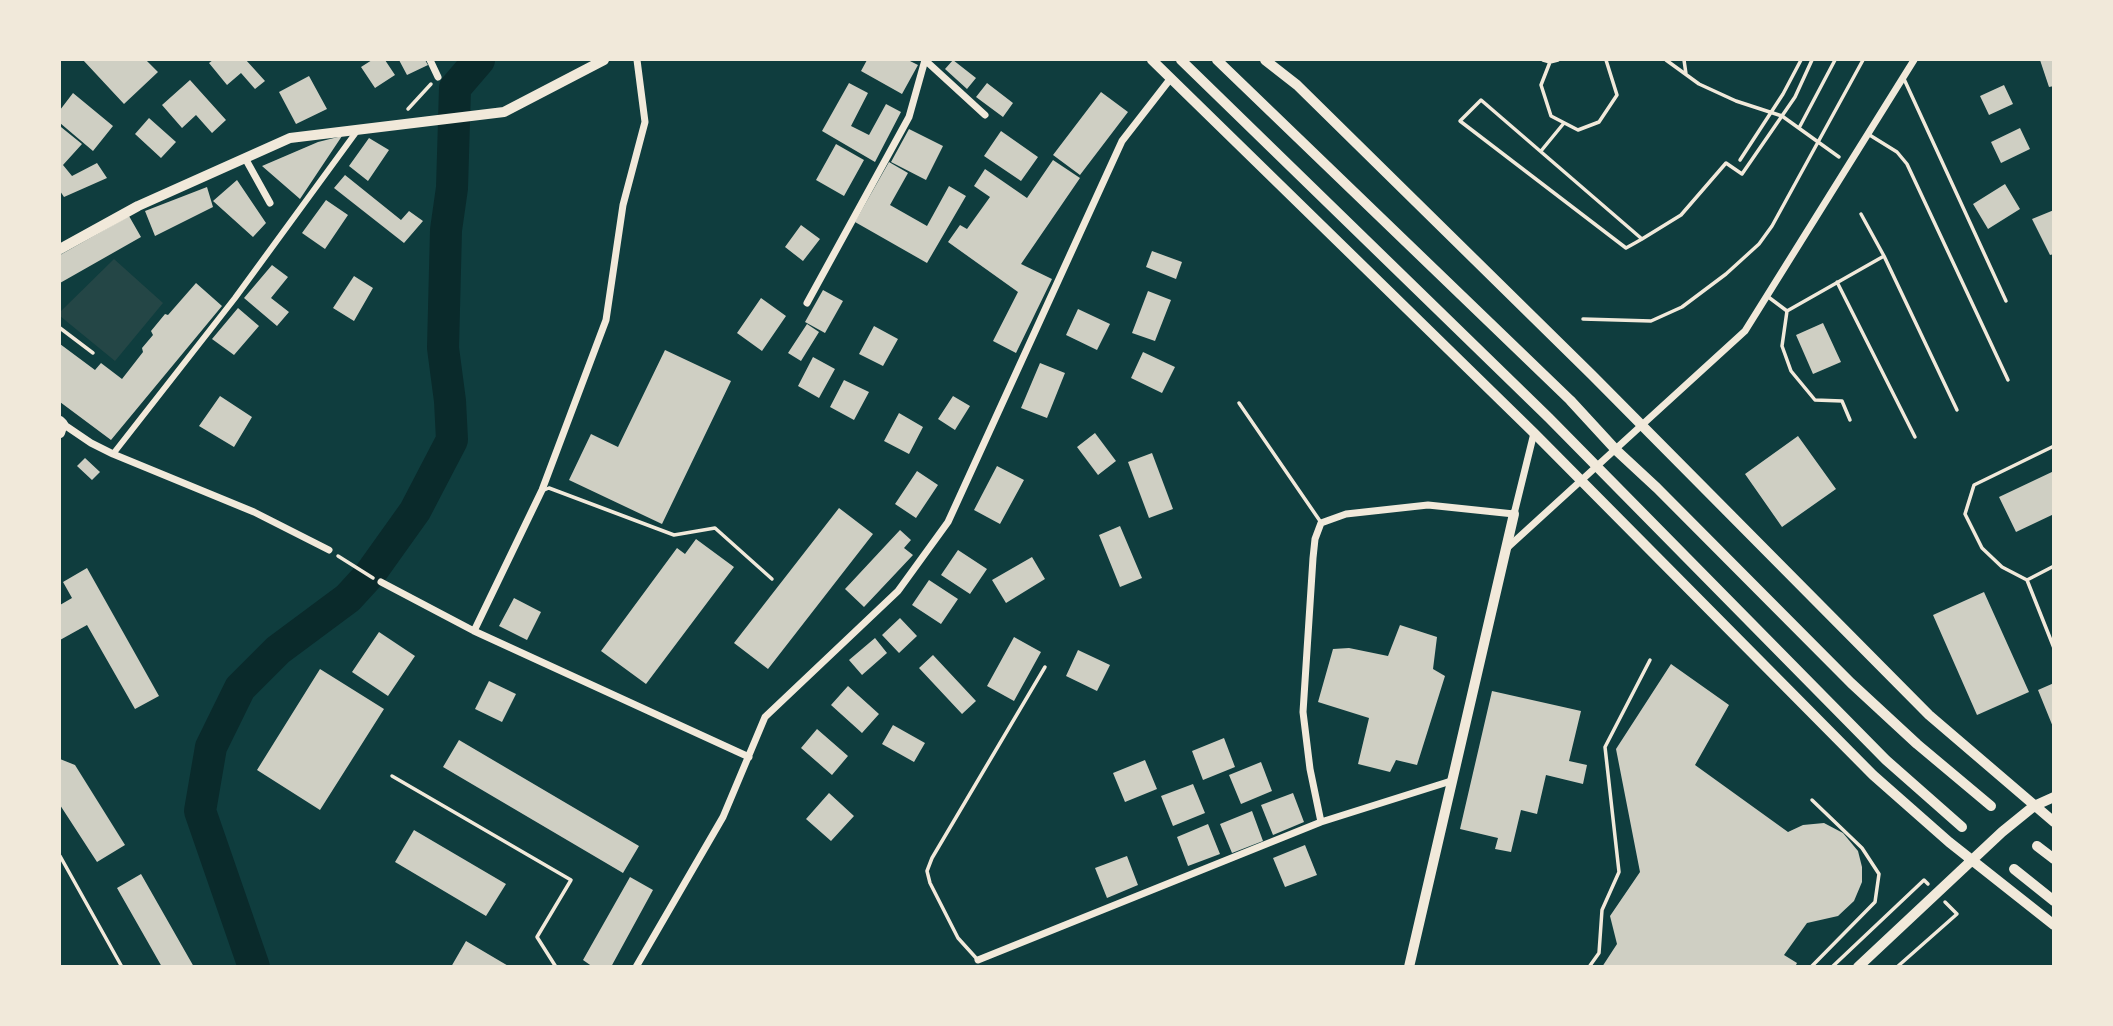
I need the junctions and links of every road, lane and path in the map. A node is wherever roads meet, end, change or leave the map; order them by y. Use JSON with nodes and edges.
{"nodes":[{"id":1,"x":430,"y":60,"type":"edge"},
{"id":2,"x":604,"y":60,"type":"edge"},
{"id":3,"x":637,"y":60,"type":"edge"},
{"id":4,"x":925,"y":60,"type":"edge"},
{"id":5,"x":1152,"y":60,"type":"edge"},
{"id":6,"x":1181,"y":60,"type":"edge"},
{"id":7,"x":1217,"y":60,"type":"edge"},
{"id":8,"x":1265,"y":60,"type":"edge"},
{"id":9,"x":1543,"y":60,"type":"edge"},
{"id":10,"x":1558,"y":60,"type":"edge"},
{"id":11,"x":1606,"y":60,"type":"edge"},
{"id":12,"x":1666,"y":60,"type":"edge"},
{"id":13,"x":1684,"y":60,"type":"edge"},
{"id":14,"x":1801,"y":60,"type":"edge"},
{"id":15,"x":1812,"y":60,"type":"edge"},
{"id":16,"x":1835,"y":60,"type":"edge"},
{"id":17,"x":1863,"y":60,"type":"edge"},
{"id":18,"x":1914,"y":60,"type":"edge"},
{"id":19,"x":1550,"y":62,"type":"junction"},
{"id":20,"x":1686,"y":74,"type":"junction"},
{"id":21,"x":438,"y":77,"type":"joint"},
{"id":22,"x":1903,"y":77,"type":"junction"},
{"id":23,"x":1171,"y":78,"type":"junction"},
{"id":24,"x":1772,"y":113,"type":"junction"},
{"id":25,"x":985,"y":115,"type":"dead end"},
{"id":26,"x":1782,"y":116,"type":"junction"},
{"id":27,"x":1564,"y":123,"type":"junction"},
{"id":28,"x":392,"y":126,"type":"junction"},
{"id":29,"x":1799,"y":128,"type":"junction"},
{"id":30,"x":358,"y":129,"type":"junction"},
{"id":31,"x":1868,"y":134,"type":"junction"},
{"id":32,"x":1816,"y":141,"type":"junction"},
{"id":33,"x":1541,"y":151,"type":"junction"},
{"id":34,"x":245,"y":158,"type":"junction"},
{"id":35,"x":1740,"y":160,"type":"dead end"},
{"id":36,"x":1850,"y":164,"type":"junction"},
{"id":37,"x":270,"y":203,"type":"dead end"},
{"id":38,"x":1861,"y":214,"type":"dead end"},
{"id":39,"x":1642,"y":239,"type":"junction"},
{"id":40,"x":60,"y":249,"type":"edge"},
{"id":41,"x":1884,"y":256,"type":"junction"},
{"id":42,"x":1837,"y":282,"type":"junction"},
{"id":43,"x":1767,"y":296,"type":"junction"},
{"id":44,"x":2006,"y":301,"type":"dead end"},
{"id":45,"x":807,"y":303,"type":"dead end"},
{"id":46,"x":1787,"y":311,"type":"junction"},
{"id":47,"x":1583,"y":319,"type":"dead end"},
{"id":48,"x":60,"y":328,"type":"edge"},
{"id":49,"x":93,"y":353,"type":"dead end"},
{"id":50,"x":2008,"y":380,"type":"dead end"},
{"id":51,"x":1239,"y":403,"type":"dead end"},
{"id":52,"x":1957,"y":410,"type":"dead end"},
{"id":53,"x":1850,"y":420,"type":"dead end"},
{"id":54,"x":1643,"y":425,"type":"junction"},
{"id":55,"x":61,"y":426,"type":"edge"},
{"id":56,"x":1534,"y":433,"type":"junction"},
{"id":57,"x":1915,"y":437,"type":"dead end"},
{"id":58,"x":2053,"y":446,"type":"edge"},
{"id":59,"x":1616,"y":450,"type":"junction"},
{"id":60,"x":113,"y":454,"type":"junction"},
{"id":61,"x":1597,"y":467,"type":"junction"},
{"id":62,"x":1582,"y":481,"type":"junction"},
{"id":63,"x":542,"y":490,"type":"junction"},
{"id":64,"x":1514,"y":514,"type":"junction"},
{"id":65,"x":1321,"y":523,"type":"junction"},
{"id":66,"x":329,"y":550,"type":"joint"},
{"id":67,"x":1506,"y":550,"type":"junction"},
{"id":68,"x":2053,"y":566,"type":"edge"},
{"id":69,"x":373,"y":578,"type":"dead end"},
{"id":70,"x":772,"y":579,"type":"dead end"},
{"id":71,"x":2027,"y":580,"type":"junction"},
{"id":72,"x":381,"y":582,"type":"dead end"},
{"id":73,"x":474,"y":631,"type":"junction"},
{"id":74,"x":2053,"y":648,"type":"edge"},
{"id":75,"x":1650,"y":660,"type":"dead end"},
{"id":76,"x":1045,"y":667,"type":"dead end"},
{"id":77,"x":749,"y":757,"type":"junction"},
{"id":78,"x":391,"y":776,"type":"dead end"},
{"id":79,"x":1451,"y":780,"type":"junction"},
{"id":80,"x":2053,"y":797,"type":"edge"},
{"id":81,"x":1812,"y":800,"type":"dead end"},
{"id":82,"x":1991,"y":806,"type":"dead end"},
{"id":83,"x":2034,"y":806,"type":"junction"},
{"id":84,"x":1321,"y":822,"type":"junction"},
{"id":85,"x":2053,"y":822,"type":"edge"},
{"id":86,"x":1962,"y":827,"type":"dead end"},
{"id":87,"x":2037,"y":846,"type":"dead end"},
{"id":88,"x":60,"y":856,"type":"edge"},
{"id":89,"x":1970,"y":859,"type":"junction"},
{"id":90,"x":2053,"y":859,"type":"edge"},
{"id":91,"x":2014,"y":869,"type":"dead end"},
{"id":92,"x":1937,"y":893,"type":"junction"},
{"id":93,"x":2053,"y":901,"type":"edge"},
{"id":94,"x":2053,"y":925,"type":"edge"},
{"id":95,"x":978,"y":960,"type":"joint"},
{"id":96,"x":121,"y":967,"type":"edge"},
{"id":97,"x":556,"y":967,"type":"edge"},
{"id":98,"x":636,"y":967,"type":"edge"},
{"id":99,"x":1409,"y":967,"type":"edge"},
{"id":100,"x":1590,"y":967,"type":"edge"},
{"id":101,"x":1811,"y":967,"type":"edge"},
{"id":102,"x":1832,"y":967,"type":"edge"},
{"id":103,"x":1858,"y":967,"type":"edge"},
{"id":104,"x":1897,"y":967,"type":"edge"}],
"edges":[{"from":1,"to":21,"type":"street"},
{"from":2,"to":28,"type":"street"},
{"from":3,"to":63,"type":"street"},
{"from":4,"to":25,"type":"street"},
{"from":4,"to":45,"type":"street"},
{"from":5,"to":23,"type":"main road"},
{"from":6,"to":61,"type":"main road"},
{"from":7,"to":59,"type":"main road"},
{"from":8,"to":54,"type":"main road"},
{"from":9,"to":19,"type":"path"},
{"from":10,"to":19,"type":"path"},
{"from":11,"to":27,"type":"path"},
{"from":12,"to":20,"type":"path"},
{"from":13,"to":20,"type":"path"},
{"from":14,"to":24,"type":"path"},
{"from":15,"to":26,"type":"path"},
{"from":16,"to":29,"type":"path"},
{"from":17,"to":32,"type":"path"},
{"from":18,"to":22,"type":"street"},
{"from":19,"to":27,"type":"path"},
{"from":20,"to":24,"type":"path"},
{"from":21,"to":28,"type":"path"},
{"from":22,"to":31,"type":"street"},
{"from":22,"to":44,"type":"lane"},
{"from":23,"to":56,"type":"main road"},
{"from":23,"to":77,"type":"street"},
{"from":24,"to":26,"type":"path"},
{"from":24,"to":35,"type":"path"},
{"from":26,"to":29,"type":"path"},
{"from":26,"to":39,"type":"path"},
{"from":27,"to":33,"type":"path"},
{"from":28,"to":30,"type":"street"},
{"from":29,"to":32,"type":"path"},
{"from":30,"to":34,"type":"street"},
{"from":30,"to":60,"type":"street"},
{"from":31,"to":36,"type":"street"},
{"from":31,"to":50,"type":"lane"},
{"from":32,"to":36,"type":"path"},
{"from":32,"to":47,"type":"path"},
{"from":33,"to":39,"type":"path"},
{"from":33,"to":39,"type":"path"},
{"from":34,"to":37,"type":"street"},
{"from":34,"to":40,"type":"street"},
{"from":36,"to":43,"type":"street"},
{"from":38,"to":41,"type":"lane"},
{"from":41,"to":42,"type":"lane"},
{"from":41,"to":52,"type":"lane"},
{"from":42,"to":46,"type":"lane"},
{"from":42,"to":57,"type":"lane"},
{"from":43,"to":46,"type":"lane"},
{"from":43,"to":54,"type":"street"},
{"from":46,"to":53,"type":"lane"},
{"from":48,"to":49,"type":"path"},
{"from":51,"to":65,"type":"lane"},
{"from":54,"to":59,"type":"street"},
{"from":54,"to":83,"type":"main road"},
{"from":55,"to":60,"type":"street"},
{"from":56,"to":62,"type":"main road"},
{"from":56,"to":64,"type":"street"},
{"from":58,"to":71,"type":"lane"},
{"from":59,"to":61,"type":"street"},
{"from":59,"to":82,"type":"main road"},
{"from":60,"to":66,"type":"street"},
{"from":61,"to":62,"type":"street"},
{"from":61,"to":86,"type":"main road"},
{"from":62,"to":67,"type":"street"},
{"from":62,"to":89,"type":"main road"},
{"from":63,"to":70,"type":"lane"},
{"from":63,"to":73,"type":"street"},
{"from":64,"to":65,"type":"street"},
{"from":64,"to":67,"type":"main road"},
{"from":65,"to":84,"type":"street"},
{"from":66,"to":69,"type":"path"},
{"from":67,"to":79,"type":"main road"},
{"from":68,"to":71,"type":"lane"},
{"from":71,"to":74,"type":"lane"},
{"from":72,"to":73,"type":"street"},
{"from":73,"to":77,"type":"street"},
{"from":75,"to":100,"type":"lane"},
{"from":76,"to":95,"type":"lane"},
{"from":77,"to":98,"type":"street"},
{"from":78,"to":97,"type":"lane"},
{"from":79,"to":84,"type":"street"},
{"from":79,"to":99,"type":"main road"},
{"from":80,"to":83,"type":"main road"},
{"from":81,"to":101,"type":"lane"},
{"from":83,"to":85,"type":"main road"},
{"from":83,"to":89,"type":"main road"},
{"from":84,"to":95,"type":"street"},
{"from":87,"to":90,"type":"main road"},
{"from":88,"to":96,"type":"lane"},
{"from":89,"to":92,"type":"main road"},
{"from":89,"to":94,"type":"main road"},
{"from":91,"to":93,"type":"main road"},
{"from":92,"to":102,"type":"path"},
{"from":92,"to":103,"type":"main road"},
{"from":92,"to":104,"type":"path"}]}
